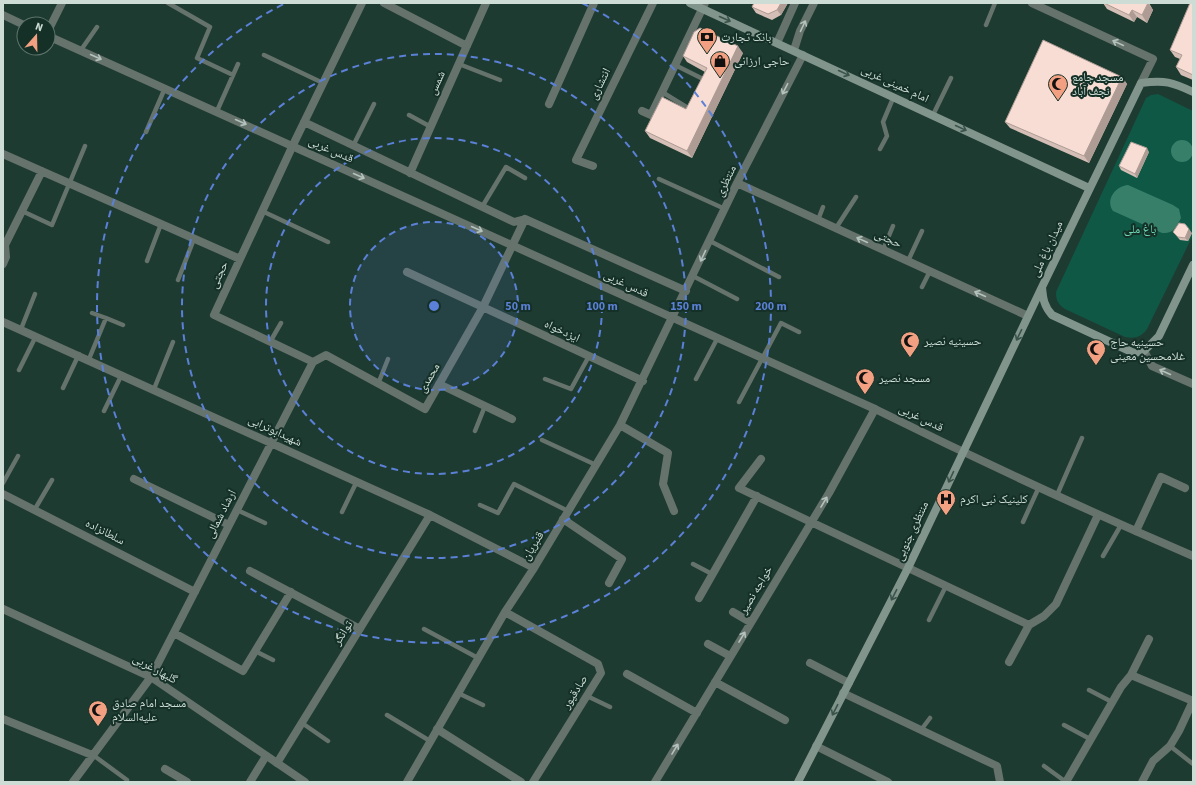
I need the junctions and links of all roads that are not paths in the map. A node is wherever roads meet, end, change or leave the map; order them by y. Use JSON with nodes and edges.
{"nodes":[{"id":1,"x":62,"y":3,"type":"edge"},
{"id":2,"x":168,"y":3,"type":"edge"},
{"id":3,"x":362,"y":3,"type":"edge"},
{"id":4,"x":384,"y":3,"type":"edge"},
{"id":5,"x":486,"y":3,"type":"edge"},
{"id":6,"x":594,"y":3,"type":"edge"},
{"id":7,"x":653,"y":3,"type":"edge"},
{"id":8,"x":690,"y":3,"type":"edge"},
{"id":9,"x":795,"y":3,"type":"edge"},
{"id":10,"x":814,"y":3,"type":"edge"},
{"id":11,"x":995,"y":3,"type":"edge"},
{"id":12,"x":1032,"y":3,"type":"edge"},
{"id":13,"x":704,"y":6,"type":"edge"},
{"id":14,"x":3,"y":15,"type":"edge"},
{"id":15,"x":56,"y":16,"type":"edge"},
{"id":16,"x":16,"y":21,"type":"edge"},
{"id":17,"x":986,"y":25,"type":"dead end"},
{"id":18,"x":97,"y":27,"type":"dead end"},
{"id":19,"x":56,"y":39,"type":"edge"},
{"id":20,"x":777,"y":42,"type":"junction"},
{"id":21,"x":467,"y":46,"type":"junction"},
{"id":22,"x":81,"y":50,"type":"junction"},
{"id":23,"x":794,"y":50,"type":"junction"},
{"id":24,"x":803,"y":55,"type":"junction"},
{"id":25,"x":264,"y":56,"type":"dead end"},
{"id":26,"x":238,"y":64,"type":"dead end"},
{"id":27,"x":459,"y":64,"type":"junction"},
{"id":28,"x":675,"y":65,"type":"junction"},
{"id":29,"x":233,"y":75,"type":"junction"},
{"id":30,"x":701,"y":78,"type":"edge"},
{"id":31,"x":951,"y":78,"type":"dead end"},
{"id":32,"x":500,"y":80,"type":"dead end"},
{"id":33,"x":323,"y":83,"type":"junction"},
{"id":34,"x":1141,"y":83,"type":"junction"},
{"id":35,"x":165,"y":88,"type":"junction"},
{"id":36,"x":662,"y":92,"type":"junction"},
{"id":37,"x":1193,"y":92,"type":"edge"},
{"id":38,"x":894,"y":96,"type":"junction"},
{"id":39,"x":374,"y":104,"type":"dead end"},
{"id":40,"x":549,"y":104,"type":"dead end"},
{"id":41,"x":688,"y":108,"type":"edge"},
{"id":42,"x":217,"y":111,"type":"junction"},
{"id":43,"x":642,"y":111,"type":"dead end"},
{"id":44,"x":409,"y":115,"type":"dead end"},
{"id":45,"x":933,"y":115,"type":"junction"},
{"id":46,"x":304,"y":122,"type":"junction"},
{"id":47,"x":431,"y":127,"type":"junction"},
{"id":48,"x":146,"y":132,"type":"dead end"},
{"id":49,"x":293,"y":145,"type":"junction"},
{"id":50,"x":85,"y":146,"type":"dead end"},
{"id":51,"x":353,"y":146,"type":"junction"},
{"id":52,"x":880,"y":149,"type":"dead end"},
{"id":53,"x":3,"y":154,"type":"edge"},
{"id":54,"x":593,"y":166,"type":"dead end"},
{"id":55,"x":42,"y":171,"type":"junction"},
{"id":56,"x":410,"y":173,"type":"junction"},
{"id":57,"x":525,"y":178,"type":"dead end"},
{"id":58,"x":659,"y":178,"type":"dead end"},
{"id":59,"x":737,"y":183,"type":"junction"},
{"id":60,"x":69,"y":184,"type":"junction"},
{"id":61,"x":1089,"y":188,"type":"junction"},
{"id":62,"x":856,"y":197,"type":"dead end"},
{"id":63,"x":482,"y":207,"type":"junction"},
{"id":64,"x":823,"y":207,"type":"dead end"},
{"id":65,"x":725,"y":209,"type":"junction"},
{"id":66,"x":22,"y":211,"type":"junction"},
{"id":67,"x":262,"y":211,"type":"junction"},
{"id":68,"x":525,"y":219,"type":"junction"},
{"id":69,"x":818,"y":220,"type":"junction"},
{"id":70,"x":161,"y":224,"type":"junction"},
{"id":71,"x":893,"y":226,"type":"dead end"},
{"id":72,"x":836,"y":228,"type":"junction"},
{"id":73,"x":922,"y":231,"type":"dead end"},
{"id":74,"x":194,"y":239,"type":"junction"},
{"id":75,"x":710,"y":241,"type":"junction"},
{"id":76,"x":328,"y":242,"type":"dead end"},
{"id":77,"x":4,"y":245,"type":"edge"},
{"id":78,"x":511,"y":245,"type":"junction"},
{"id":79,"x":883,"y":250,"type":"junction"},
{"id":80,"x":240,"y":259,"type":"junction"},
{"id":81,"x":147,"y":261,"type":"dead end"},
{"id":82,"x":908,"y":261,"type":"junction"},
{"id":83,"x":3,"y":264,"type":"edge"},
{"id":84,"x":1193,"y":265,"type":"edge"},
{"id":85,"x":930,"y":271,"type":"junction"},
{"id":86,"x":407,"y":272,"type":"dead end"},
{"id":87,"x":693,"y":276,"type":"junction"},
{"id":88,"x":779,"y":277,"type":"dead end"},
{"id":89,"x":178,"y":280,"type":"dead end"},
{"id":90,"x":922,"y":287,"type":"dead end"},
{"id":91,"x":1042,"y":287,"type":"junction"},
{"id":92,"x":686,"y":291,"type":"junction"},
{"id":93,"x":35,"y":294,"type":"dead end"},
{"id":94,"x":738,"y":299,"type":"dead end"},
{"id":95,"x":483,"y":307,"type":"junction"},
{"id":96,"x":92,"y":313,"type":"dead end"},
{"id":97,"x":1028,"y":316,"type":"junction"},
{"id":98,"x":106,"y":318,"type":"junction"},
{"id":99,"x":673,"y":319,"type":"junction"},
{"id":100,"x":3,"y":322,"type":"edge"},
{"id":101,"x":281,"y":323,"type":"dead end"},
{"id":102,"x":123,"y":325,"type":"dead end"},
{"id":103,"x":21,"y":329,"type":"junction"},
{"id":104,"x":800,"y":332,"type":"dead end"},
{"id":105,"x":36,"y":336,"type":"junction"},
{"id":106,"x":717,"y":339,"type":"junction"},
{"id":107,"x":173,"y":342,"type":"dead end"},
{"id":108,"x":270,"y":342,"type":"junction"},
{"id":109,"x":1144,"y":351,"type":"junction"},
{"id":110,"x":79,"y":354,"type":"junction"},
{"id":111,"x":588,"y":356,"type":"junction"},
{"id":112,"x":762,"y":358,"type":"junction"},
{"id":113,"x":89,"y":359,"type":"junction"},
{"id":114,"x":388,"y":359,"type":"dead end"},
{"id":115,"x":313,"y":362,"type":"junction"},
{"id":116,"x":20,"y":370,"type":"dead end"},
{"id":117,"x":122,"y":374,"type":"junction"},
{"id":118,"x":545,"y":379,"type":"dead end"},
{"id":119,"x":696,"y":379,"type":"dead end"},
{"id":120,"x":642,"y":380,"type":"junction"},
{"id":121,"x":378,"y":384,"type":"junction"},
{"id":122,"x":439,"y":384,"type":"junction"},
{"id":123,"x":1193,"y":384,"type":"edge"},
{"id":124,"x":63,"y":388,"type":"dead end"},
{"id":125,"x":154,"y":389,"type":"junction"},
{"id":126,"x":740,"y":402,"type":"dead end"},
{"id":127,"x":485,"y":406,"type":"junction"},
{"id":128,"x":875,"y":409,"type":"junction"},
{"id":129,"x":104,"y":411,"type":"dead end"},
{"id":130,"x":512,"y":419,"type":"dead end"},
{"id":131,"x":620,"y":425,"type":"junction"},
{"id":132,"x":475,"y":431,"type":"dead end"},
{"id":133,"x":1082,"y":438,"type":"dead end"},
{"id":134,"x":542,"y":440,"type":"dead end"},
{"id":135,"x":272,"y":443,"type":"junction"},
{"id":136,"x":963,"y":452,"type":"junction"},
{"id":137,"x":18,"y":456,"type":"dead end"},
{"id":138,"x":761,"y":459,"type":"dead end"},
{"id":139,"x":596,"y":465,"type":"junction"},
{"id":140,"x":134,"y":479,"type":"dead end"},
{"id":141,"x":52,"y":480,"type":"dead end"},
{"id":142,"x":357,"y":481,"type":"junction"},
{"id":143,"x":3,"y":483,"type":"edge"},
{"id":144,"x":1039,"y":487,"type":"junction"},
{"id":145,"x":1185,"y":488,"type":"dead end"},
{"id":146,"x":3,"y":494,"type":"edge"},
{"id":147,"x":1057,"y":495,"type":"junction"},
{"id":148,"x":756,"y":496,"type":"junction"},
{"id":149,"x":480,"y":505,"type":"dead end"},
{"id":150,"x":35,"y":509,"type":"junction"},
{"id":151,"x":237,"y":510,"type":"junction"},
{"id":152,"x":568,"y":511,"type":"junction"},
{"id":153,"x":674,"y":511,"type":"dead end"},
{"id":154,"x":342,"y":512,"type":"dead end"},
{"id":155,"x":430,"y":515,"type":"junction"},
{"id":156,"x":1098,"y":515,"type":"junction"},
{"id":157,"x":563,"y":518,"type":"junction"},
{"id":158,"x":265,"y":522,"type":"dead end"},
{"id":159,"x":811,"y":522,"type":"junction"},
{"id":160,"x":1023,"y":522,"type":"dead end"},
{"id":161,"x":229,"y":525,"type":"junction"},
{"id":162,"x":1120,"y":525,"type":"junction"},
{"id":163,"x":1136,"y":531,"type":"junction"},
{"id":164,"x":1103,"y":556,"type":"dead end"},
{"id":165,"x":1193,"y":556,"type":"edge"},
{"id":166,"x":693,"y":564,"type":"dead end"},
{"id":167,"x":534,"y":568,"type":"junction"},
{"id":168,"x":908,"y":568,"type":"junction"},
{"id":169,"x":250,"y":571,"type":"dead end"},
{"id":170,"x":712,"y":574,"type":"junction"},
{"id":171,"x":609,"y":583,"type":"dead end"},
{"id":172,"x":946,"y":586,"type":"junction"},
{"id":173,"x":195,"y":592,"type":"junction"},
{"id":174,"x":291,"y":592,"type":"junction"},
{"id":175,"x":699,"y":598,"type":"dead end"},
{"id":176,"x":3,"y":609,"type":"edge"},
{"id":177,"x":505,"y":612,"type":"junction"},
{"id":178,"x":733,"y":612,"type":"dead end"},
{"id":179,"x":929,"y":620,"type":"dead end"},
{"id":180,"x":750,"y":622,"type":"junction"},
{"id":181,"x":1030,"y":625,"type":"junction"},
{"id":182,"x":360,"y":629,"type":"junction"},
{"id":183,"x":424,"y":629,"type":"dead end"},
{"id":184,"x":174,"y":633,"type":"junction"},
{"id":185,"x":1149,"y":639,"type":"dead end"},
{"id":186,"x":708,"y":644,"type":"dead end"},
{"id":187,"x":255,"y":651,"type":"junction"},
{"id":188,"x":730,"y":656,"type":"junction"},
{"id":189,"x":478,"y":658,"type":"junction"},
{"id":190,"x":273,"y":660,"type":"dead end"},
{"id":191,"x":1009,"y":662,"type":"dead end"},
{"id":192,"x":810,"y":663,"type":"dead end"},
{"id":193,"x":627,"y":674,"type":"dead end"},
{"id":194,"x":1131,"y":675,"type":"junction"},
{"id":195,"x":150,"y":677,"type":"junction"},
{"id":196,"x":715,"y":682,"type":"junction"},
{"id":197,"x":849,"y":683,"type":"junction"},
{"id":198,"x":1089,"y":690,"type":"dead end"},
{"id":199,"x":458,"y":693,"type":"junction"},
{"id":200,"x":843,"y":693,"type":"junction"},
{"id":201,"x":587,"y":696,"type":"junction"},
{"id":202,"x":1193,"y":701,"type":"edge"},
{"id":203,"x":1112,"y":702,"type":"junction"},
{"id":204,"x":483,"y":705,"type":"dead end"},
{"id":205,"x":610,"y":707,"type":"dead end"},
{"id":206,"x":697,"y":713,"type":"junction"},
{"id":207,"x":1190,"y":715,"type":"edge"},
{"id":208,"x":387,"y":716,"type":"dead end"},
{"id":209,"x":930,"y":718,"type":"dead end"},
{"id":210,"x":3,"y":719,"type":"edge"},
{"id":211,"x":785,"y":720,"type":"dead end"},
{"id":212,"x":302,"y":723,"type":"junction"},
{"id":213,"x":1064,"y":725,"type":"dead end"},
{"id":214,"x":437,"y":729,"type":"junction"},
{"id":215,"x":921,"y":730,"type":"junction"},
{"id":216,"x":1090,"y":739,"type":"junction"},
{"id":217,"x":328,"y":741,"type":"dead end"},
{"id":218,"x":430,"y":741,"type":"junction"},
{"id":219,"x":816,"y":746,"type":"junction"},
{"id":220,"x":1170,"y":746,"type":"junction"},
{"id":221,"x":92,"y":755,"type":"junction"},
{"id":222,"x":266,"y":756,"type":"junction"},
{"id":223,"x":277,"y":763,"type":"junction"},
{"id":224,"x":1193,"y":764,"type":"edge"},
{"id":225,"x":1044,"y":766,"type":"dead end"},
{"id":226,"x":165,"y":769,"type":"dead end"},
{"id":227,"x":127,"y":780,"type":"dead end"},
{"id":228,"x":73,"y":782,"type":"edge"},
{"id":229,"x":187,"y":782,"type":"edge"},
{"id":230,"x":250,"y":782,"type":"edge"},
{"id":231,"x":304,"y":782,"type":"edge"},
{"id":232,"x":407,"y":782,"type":"edge"},
{"id":233,"x":521,"y":782,"type":"edge"},
{"id":234,"x":533,"y":782,"type":"edge"},
{"id":235,"x":655,"y":782,"type":"edge"},
{"id":236,"x":798,"y":782,"type":"edge"},
{"id":237,"x":888,"y":782,"type":"edge"},
{"id":238,"x":1000,"y":782,"type":"edge"},
{"id":239,"x":1066,"y":782,"type":"edge"},
{"id":240,"x":1142,"y":782,"type":"edge"}],
"edges":[{"from":1,"to":15,"type":"street"},
{"from":2,"to":29,"type":"lane"},
{"from":3,"to":33,"type":"street","name":"حجتی"},
{"from":4,"to":21,"type":"street"},
{"from":5,"to":21,"type":"street","name":"شمس"},
{"from":6,"to":40,"type":"street"},
{"from":7,"to":54,"type":"street","name":"انتشاری"},
{"from":8,"to":13,"type":"main road","name":"امام خمینی غربی"},
{"from":9,"to":20,"type":"street"},
{"from":23,"to":10,"type":"street","one_way":true},
{"from":11,"to":17,"type":"lane"},
{"from":34,"to":12,"type":"street","one_way":true},
{"from":13,"to":20,"type":"main road","name":"امام خمینی غربی","one_way":true},
{"from":13,"to":28,"type":"street"},
{"from":14,"to":16,"type":"street"},
{"from":18,"to":22,"type":"lane"},
{"from":19,"to":22,"type":"street","name":"قدس غربی"},
{"from":20,"to":23,"type":"main road","name":"امام خمینی غربی"},
{"from":21,"to":27,"type":"street","name":"شمس"},
{"from":22,"to":35,"type":"street","name":"قدس غربی","one_way":true},
{"from":23,"to":24,"type":"main road","name":"امام خمینی غربی"},
{"from":24,"to":38,"type":"main road","name":"امام خمینی غربی","one_way":true},
{"from":24,"to":59,"type":"street","name":"منتظری","one_way":true},
{"from":25,"to":33,"type":"lane"},
{"from":26,"to":29,"type":"lane"},
{"from":27,"to":32,"type":"lane"},
{"from":27,"to":47,"type":"street","name":"شمس"},
{"from":28,"to":30,"type":"lane"},
{"from":28,"to":36,"type":"street"},
{"from":29,"to":42,"type":"lane"},
{"from":31,"to":45,"type":"lane"},
{"from":33,"to":46,"type":"street","name":"حجتی"},
{"from":34,"to":37,"type":"main road"},
{"from":34,"to":61,"type":"main road","name":"میدان باغ ملی"},
{"from":35,"to":42,"type":"street","name":"قدس غربی"},
{"from":35,"to":48,"type":"lane"},
{"from":36,"to":41,"type":"lane"},
{"from":36,"to":43,"type":"street"},
{"from":38,"to":45,"type":"main road","name":"امام خمینی غربی"},
{"from":38,"to":52,"type":"lane"},
{"from":39,"to":51,"type":"lane"},
{"from":42,"to":49,"type":"street","name":"قدس غربی","one_way":true},
{"from":44,"to":47,"type":"lane"},
{"from":45,"to":61,"type":"main road","name":"امام خمینی غربی","one_way":true},
{"from":46,"to":49,"type":"street","name":"حجتی"},
{"from":46,"to":51,"type":"street"},
{"from":47,"to":56,"type":"street","name":"شمس"},
{"from":49,"to":67,"type":"street","name":"حجتی"},
{"from":49,"to":78,"type":"street","name":"قدس غربی","one_way":true},
{"from":50,"to":60,"type":"lane"},
{"from":51,"to":56,"type":"street"},
{"from":53,"to":55,"type":"street"},
{"from":55,"to":60,"type":"street"},
{"from":55,"to":66,"type":"street"},
{"from":56,"to":63,"type":"street"},
{"from":57,"to":63,"type":"lane"},
{"from":58,"to":65,"type":"lane"},
{"from":59,"to":65,"type":"street","name":"منتظری"},
{"from":59,"to":69,"type":"street","name":"حجتی"},
{"from":60,"to":66,"type":"lane"},
{"from":60,"to":70,"type":"street"},
{"from":61,"to":91,"type":"main road","name":"میدان باغ ملی"},
{"from":62,"to":72,"type":"lane"},
{"from":63,"to":68,"type":"street"},
{"from":64,"to":69,"type":"lane"},
{"from":65,"to":75,"type":"street","name":"منتظری"},
{"from":66,"to":77,"type":"street"},
{"from":67,"to":76,"type":"lane"},
{"from":67,"to":80,"type":"street","name":"حجتی"},
{"from":68,"to":78,"type":"street","name":"محمدی"},
{"from":68,"to":92,"type":"street"},
{"from":69,"to":72,"type":"street","name":"حجتی"},
{"from":70,"to":74,"type":"street"},
{"from":70,"to":81,"type":"lane"},
{"from":71,"to":79,"type":"lane"},
{"from":79,"to":72,"type":"street","name":"حجتی","one_way":true},
{"from":73,"to":82,"type":"lane"},
{"from":74,"to":80,"type":"street"},
{"from":74,"to":89,"type":"lane"},
{"from":75,"to":87,"type":"street","name":"منتظری","one_way":true},
{"from":75,"to":88,"type":"lane"},
{"from":77,"to":83,"type":"street"},
{"from":78,"to":95,"type":"street","name":"محمدی"},
{"from":78,"to":99,"type":"street","name":"قدس غربی"},
{"from":79,"to":82,"type":"street","name":"حجتی"},
{"from":80,"to":108,"type":"street","name":"حجتی"},
{"from":82,"to":85,"type":"street","name":"حجتی"},
{"from":84,"to":109,"type":"main road"},
{"from":85,"to":90,"type":"lane"},
{"from":97,"to":85,"type":"street","name":"حجتی","one_way":true},
{"from":86,"to":95,"type":"street","name":"ایزدخواه"},
{"from":87,"to":92,"type":"street","name":"منتظری"},
{"from":87,"to":94,"type":"lane"},
{"from":91,"to":97,"type":"main road","name":"منتظری جنوبی"},
{"from":91,"to":109,"type":"main road","name":"میدان باغ ملی"},
{"from":92,"to":99,"type":"street","name":"منتظری"},
{"from":93,"to":103,"type":"lane"},
{"from":95,"to":111,"type":"street","name":"ایزدخواه"},
{"from":95,"to":122,"type":"street","name":"محمدی"},
{"from":96,"to":98,"type":"lane"},
{"from":97,"to":136,"type":"main road","name":"منتظری جنوبی","one_way":true},
{"from":98,"to":102,"type":"lane"},
{"from":98,"to":113,"type":"lane"},
{"from":99,"to":106,"type":"street","name":"قدس غربی"},
{"from":99,"to":120,"type":"street","name":"قنبریان"},
{"from":100,"to":103,"type":"street","name":"شهیدابوترابی"},
{"from":101,"to":108,"type":"lane"},
{"from":103,"to":105,"type":"street","name":"شهیدابوترابی"},
{"from":104,"to":112,"type":"lane"},
{"from":105,"to":110,"type":"street","name":"شهیدابوترابی"},
{"from":105,"to":116,"type":"lane"},
{"from":106,"to":112,"type":"street","name":"قدس غربی"},
{"from":106,"to":119,"type":"lane"},
{"from":107,"to":125,"type":"lane"},
{"from":108,"to":115,"type":"street","name":"حجتی"},
{"from":123,"to":109,"type":"street","one_way":true},
{"from":110,"to":113,"type":"street","name":"شهیدابوترابی"},
{"from":110,"to":124,"type":"lane"},
{"from":111,"to":118,"type":"lane"},
{"from":111,"to":120,"type":"street","name":"ایزدخواه"},
{"from":112,"to":126,"type":"lane"},
{"from":112,"to":128,"type":"street","name":"قدس غربی"},
{"from":113,"to":117,"type":"street","name":"شهیدابوترابی"},
{"from":114,"to":121,"type":"lane"},
{"from":115,"to":121,"type":"street","name":"محمدی"},
{"from":115,"to":135,"type":"street","name":"ارشاد شمالی"},
{"from":117,"to":125,"type":"street","name":"شهیدابوترابی"},
{"from":117,"to":129,"type":"lane"},
{"from":120,"to":131,"type":"street","name":"قنبریان"},
{"from":121,"to":122,"type":"street","name":"محمدی"},
{"from":122,"to":127,"type":"street"},
{"from":125,"to":135,"type":"street","name":"شهیدابوترابی"},
{"from":127,"to":130,"type":"street"},
{"from":127,"to":132,"type":"lane"},
{"from":128,"to":136,"type":"street","name":"قدس غربی"},
{"from":159,"to":128,"type":"street","name":"خواجه نصیر","one_way":true},
{"from":131,"to":139,"type":"street","name":"قنبریان"},
{"from":131,"to":153,"type":"street"},
{"from":133,"to":147,"type":"lane"},
{"from":134,"to":139,"type":"lane"},
{"from":135,"to":142,"type":"street","name":"شهیدابوترابی"},
{"from":135,"to":151,"type":"street","name":"ارشاد شمالی"},
{"from":136,"to":144,"type":"street","name":"قدس غربی"},
{"from":136,"to":168,"type":"main road","name":"منتظری جنوبی","one_way":true},
{"from":137,"to":143,"type":"lane"},
{"from":138,"to":148,"type":"street"},
{"from":139,"to":152,"type":"street","name":"قنبریان"},
{"from":140,"to":161,"type":"street"},
{"from":141,"to":150,"type":"lane"},
{"from":142,"to":154,"type":"lane"},
{"from":142,"to":155,"type":"street","name":"شهیدابوترابی"},
{"from":144,"to":147,"type":"street","name":"قدس غربی"},
{"from":144,"to":160,"type":"lane"},
{"from":145,"to":163,"type":"street"},
{"from":146,"to":150,"type":"street","name":"سلطانزاده"},
{"from":147,"to":156,"type":"street","name":"قدس غربی"},
{"from":148,"to":159,"type":"street"},
{"from":148,"to":170,"type":"street"},
{"from":149,"to":152,"type":"lane"},
{"from":150,"to":173,"type":"street","name":"سلطانزاده"},
{"from":151,"to":158,"type":"lane"},
{"from":151,"to":161,"type":"street","name":"ارشاد شمالی"},
{"from":152,"to":157,"type":"street","name":"قنبریان"},
{"from":155,"to":167,"type":"street","name":"شهیدابوترابی"},
{"from":155,"to":182,"type":"street","name":"توانگر"},
{"from":156,"to":162,"type":"street","name":"قدس غربی"},
{"from":156,"to":181,"type":"street"},
{"from":157,"to":167,"type":"street","name":"قنبریان"},
{"from":157,"to":171,"type":"street"},
{"from":159,"to":168,"type":"street"},
{"from":159,"to":180,"type":"street","name":"خواجه نصیر"},
{"from":161,"to":173,"type":"street","name":"ارشاد شمالی"},
{"from":162,"to":163,"type":"street","name":"قدس غربی"},
{"from":162,"to":164,"type":"lane"},
{"from":163,"to":165,"type":"street","name":"قدس غربی"},
{"from":166,"to":170,"type":"lane"},
{"from":167,"to":177,"type":"street","name":"قنبریان"},
{"from":168,"to":172,"type":"street"},
{"from":168,"to":197,"type":"main road","name":"منتظری جنوبی","one_way":true},
{"from":169,"to":174,"type":"street"},
{"from":170,"to":175,"type":"street"},
{"from":172,"to":179,"type":"lane"},
{"from":172,"to":181,"type":"street"},
{"from":173,"to":184,"type":"street","name":"ارشاد شمالی"},
{"from":174,"to":182,"type":"street"},
{"from":174,"to":187,"type":"street"},
{"from":176,"to":195,"type":"street","name":"گلبهار غربی"},
{"from":177,"to":189,"type":"street","name":"قنبریان"},
{"from":177,"to":201,"type":"street","name":"صادقپور"},
{"from":178,"to":180,"type":"street"},
{"from":188,"to":180,"type":"street","name":"خواجه نصیر","one_way":true},
{"from":181,"to":191,"type":"street"},
{"from":182,"to":212,"type":"street","name":"توانگر"},
{"from":183,"to":189,"type":"lane"},
{"from":184,"to":187,"type":"street"},
{"from":184,"to":195,"type":"street","name":"ارشاد شمالی"},
{"from":185,"to":194,"type":"street"},
{"from":186,"to":188,"type":"street"},
{"from":187,"to":190,"type":"lane"},
{"from":188,"to":196,"type":"street","name":"خواجه نصیر"},
{"from":189,"to":199,"type":"street","name":"قنبریان"},
{"from":192,"to":197,"type":"street"},
{"from":193,"to":206,"type":"street"},
{"from":194,"to":202,"type":"street"},
{"from":194,"to":203,"type":"street"},
{"from":195,"to":221,"type":"street","name":"ارشاد شمالی"},
{"from":195,"to":222,"type":"street","name":"گلبهار غربی"},
{"from":196,"to":206,"type":"street","name":"خواجه نصیر"},
{"from":196,"to":211,"type":"street"},
{"from":197,"to":200,"type":"main road","name":"منتظری جنوبی"},
{"from":198,"to":203,"type":"lane"},
{"from":199,"to":204,"type":"lane"},
{"from":199,"to":214,"type":"street","name":"قنبریان"},
{"from":200,"to":215,"type":"street"},
{"from":200,"to":219,"type":"main road","name":"منتظری جنوبی","one_way":true},
{"from":201,"to":205,"type":"lane"},
{"from":201,"to":234,"type":"street","name":"صادقپور"},
{"from":202,"to":207,"type":"street"},
{"from":203,"to":216,"type":"street"},
{"from":235,"to":206,"type":"street","name":"خواجه نصیر","one_way":true},
{"from":207,"to":220,"type":"street"},
{"from":208,"to":218,"type":"lane"},
{"from":209,"to":215,"type":"lane"},
{"from":210,"to":221,"type":"street"},
{"from":212,"to":217,"type":"lane"},
{"from":212,"to":223,"type":"street","name":"توانگر"},
{"from":213,"to":216,"type":"lane"},
{"from":214,"to":218,"type":"street","name":"قنبریان"},
{"from":214,"to":233,"type":"street"},
{"from":215,"to":238,"type":"street"},
{"from":216,"to":239,"type":"street"},
{"from":218,"to":232,"type":"street","name":"قنبریان"},
{"from":219,"to":236,"type":"main road","name":"منتظری جنوبی"},
{"from":219,"to":237,"type":"street"},
{"from":220,"to":224,"type":"lane"},
{"from":220,"to":240,"type":"street"},
{"from":221,"to":227,"type":"lane"},
{"from":221,"to":228,"type":"street","name":"ارشاد شمالی"},
{"from":222,"to":223,"type":"street","name":"گلبهار غربی"},
{"from":222,"to":230,"type":"street"},
{"from":223,"to":231,"type":"street","name":"گلبهار غربی"},
{"from":225,"to":239,"type":"lane"},
{"from":226,"to":229,"type":"street"}]}
